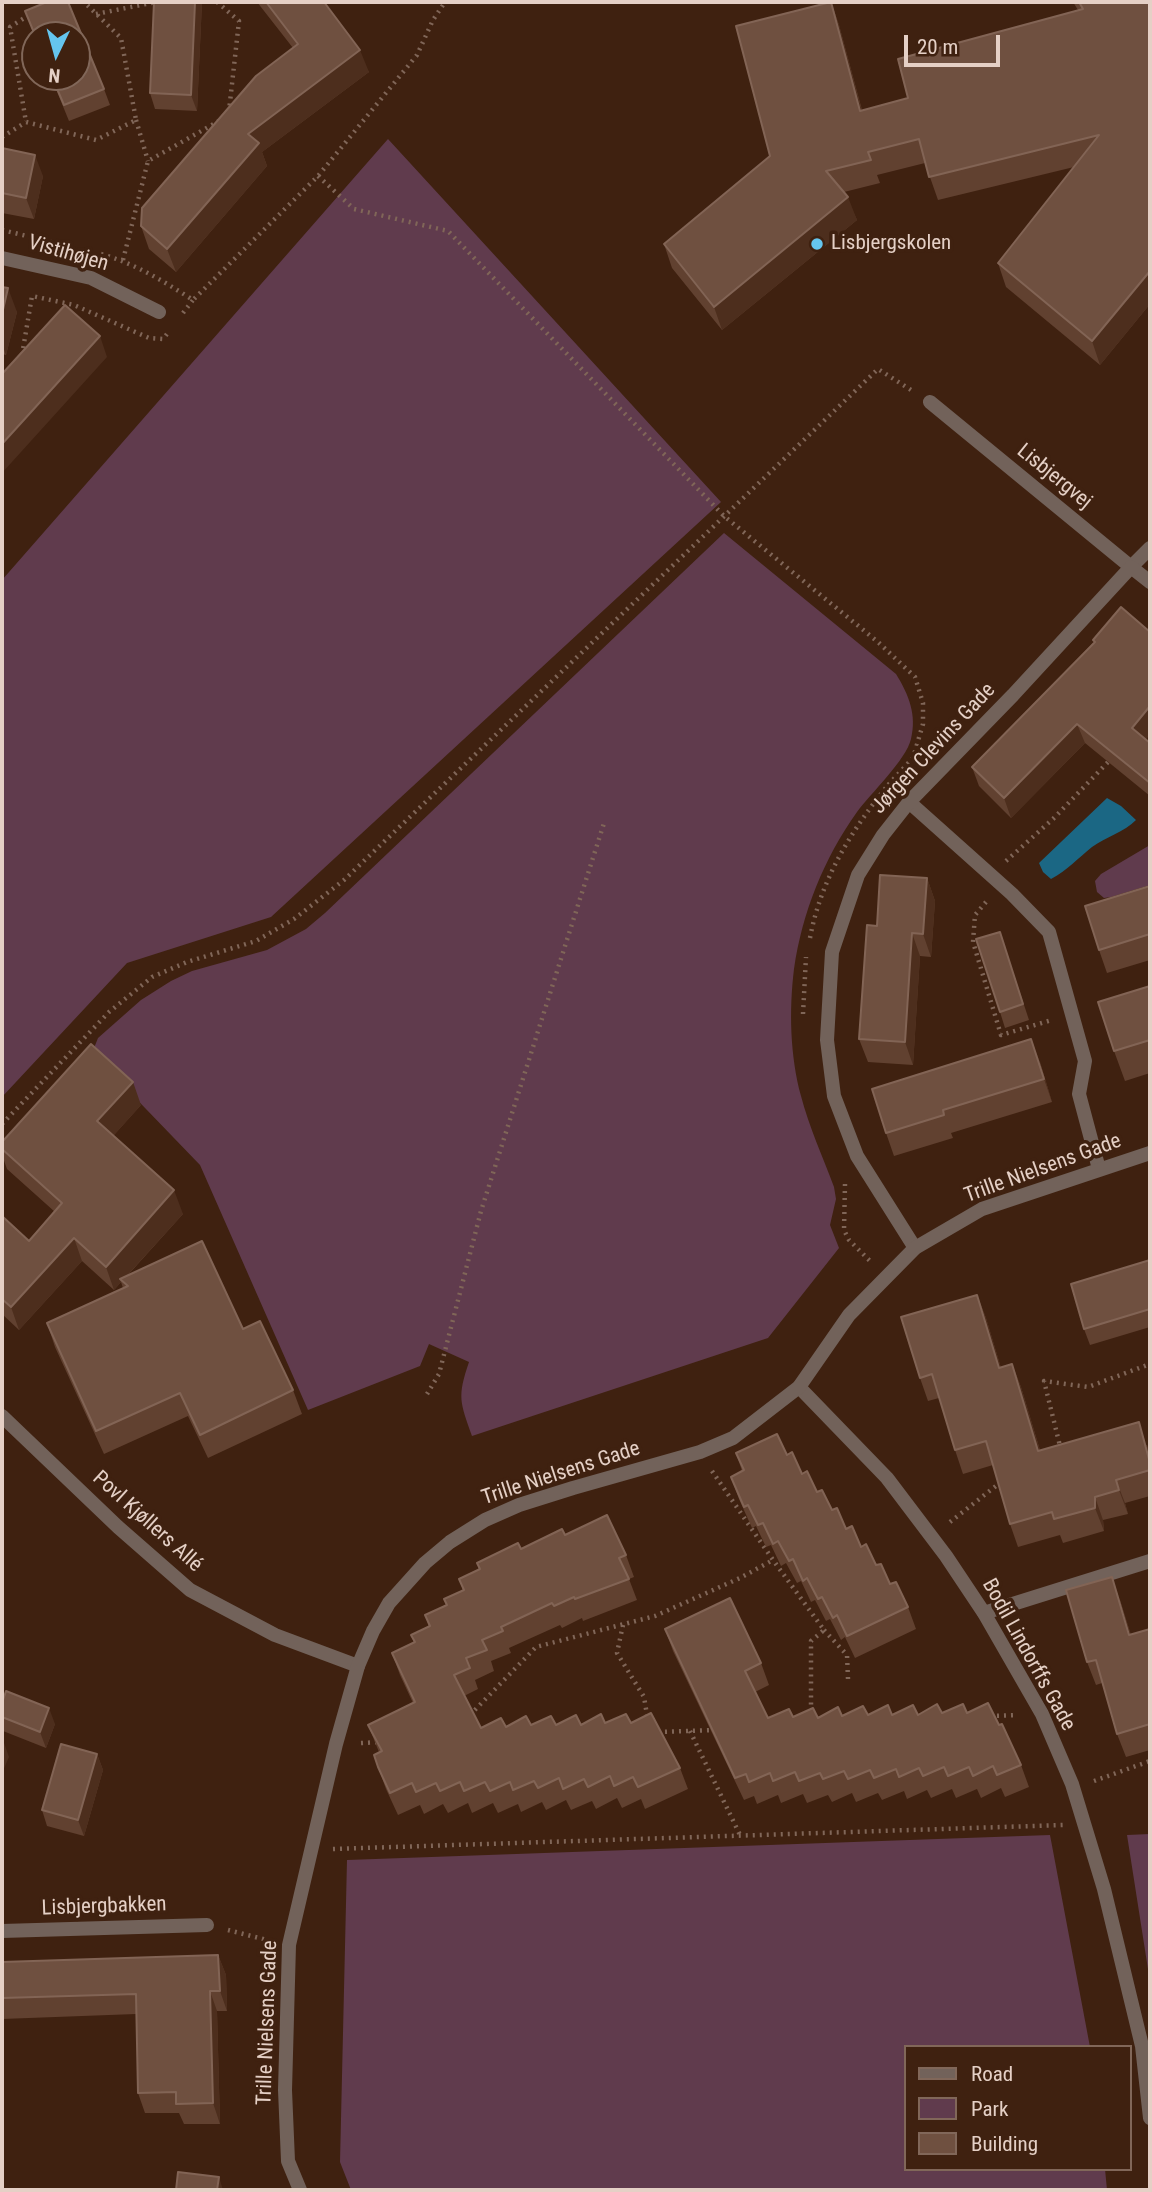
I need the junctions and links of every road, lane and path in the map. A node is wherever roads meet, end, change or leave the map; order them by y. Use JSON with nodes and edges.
{"nodes":[{"id":1,"x":84,"y":2,"type":"edge"},
{"id":2,"x":156,"y":2,"type":"edge"},
{"id":3,"x":217,"y":2,"type":"edge"},
{"id":4,"x":445,"y":2,"type":"edge"},
{"id":5,"x":31,"y":14,"type":"edge"},
{"id":6,"x":96,"y":14,"type":"junction"},
{"id":7,"x":136,"y":120,"type":"junction"},
{"id":8,"x":26,"y":122,"type":"junction"},
{"id":9,"x":2,"y":137,"type":"edge"},
{"id":10,"x":96,"y":140,"type":"junction"},
{"id":11,"x":96,"y":149,"type":"dead end"},
{"id":12,"x":148,"y":160,"type":"junction"},
{"id":13,"x":318,"y":176,"type":"junction"},
{"id":14,"x":2,"y":230,"type":"edge"},
{"id":15,"x":84,"y":250,"type":"dead end"},
{"id":16,"x":97,"y":253,"type":"dead end"},
{"id":17,"x":2,"y":258,"type":"edge"},
{"id":18,"x":123,"y":260,"type":"junction"},
{"id":19,"x":193,"y":300,"type":"junction"},
{"id":20,"x":159,"y":312,"type":"dead end"},
{"id":21,"x":178,"y":320,"type":"dead end"},
{"id":22,"x":170,"y":329,"type":"dead end"},
{"id":23,"x":21,"y":362,"type":"edge"},
{"id":24,"x":930,"y":402,"type":"joint"},
{"id":25,"x":723,"y":516,"type":"junction"},
{"id":26,"x":1150,"y":548,"type":"edge"},
{"id":27,"x":1131,"y":567,"type":"junction"},
{"id":28,"x":1150,"y":582,"type":"edge"},
{"id":29,"x":1115,"y":756,"type":"edge"},
{"id":30,"x":909,"y":802,"type":"junction"},
{"id":31,"x":605,"y":820,"type":"dead end"},
{"id":32,"x":994,"y":878,"type":"junction"},
{"id":33,"x":1072,"y":1014,"type":"junction"},
{"id":34,"x":2,"y":1124,"type":"edge"},
{"id":35,"x":1150,"y":1153,"type":"edge"},
{"id":36,"x":1099,"y":1169,"type":"junction"},
{"id":37,"x":915,"y":1248,"type":"junction"},
{"id":38,"x":1150,"y":1364,"type":"edge"},
{"id":39,"x":799,"y":1387,"type":"junction"},
{"id":40,"x":428,"y":1394,"type":"dead end"},
{"id":41,"x":2,"y":1416,"type":"edge"},
{"id":42,"x":700,"y":1452,"type":"junction"},
{"id":43,"x":1059,"y":1459,"type":"edge"},
{"id":44,"x":1010,"y":1480,"type":"edge"},
{"id":45,"x":932,"y":1537,"type":"junction"},
{"id":46,"x":773,"y":1560,"type":"junction"},
{"id":47,"x":1150,"y":1561,"type":"edge"},
{"id":48,"x":984,"y":1613,"type":"junction"},
{"id":49,"x":623,"y":1625,"type":"junction"},
{"id":50,"x":824,"y":1630,"type":"junction"},
{"id":51,"x":358,"y":1666,"type":"junction"},
{"id":52,"x":848,"y":1679,"type":"dead end"},
{"id":53,"x":1042,"y":1714,"type":"junction"},
{"id":54,"x":988,"y":1716,"type":"edge"},
{"id":55,"x":465,"y":1720,"type":"edge"},
{"id":56,"x":811,"y":1726,"type":"edge"},
{"id":57,"x":717,"y":1730,"type":"edge"},
{"id":58,"x":690,"y":1731,"type":"junction"},
{"id":59,"x":392,"y":1741,"type":"edge"},
{"id":60,"x":336,"y":1744,"type":"junction"},
{"id":61,"x":1150,"y":1761,"type":"edge"},
{"id":62,"x":1073,"y":1788,"type":"junction"},
{"id":63,"x":1084,"y":1825,"type":"junction"},
{"id":64,"x":740,"y":1835,"type":"junction"},
{"id":65,"x":311,"y":1849,"type":"junction"},
{"id":66,"x":207,"y":1925,"type":"joint"},
{"id":67,"x":2,"y":1931,"type":"edge"},
{"id":68,"x":289,"y":1945,"type":"junction"},
{"id":69,"x":1150,"y":2118,"type":"edge"},
{"id":70,"x":300,"y":2190,"type":"edge"}],
"edges":[{"from":1,"to":6,"type":"path"},
{"from":2,"to":6,"type":"path"},
{"from":3,"to":12,"type":"path"},
{"from":4,"to":13,"type":"path"},
{"from":5,"to":8,"type":"path"},
{"from":6,"to":7,"type":"path"},
{"from":7,"to":10,"type":"path"},
{"from":7,"to":12,"type":"path"},
{"from":8,"to":9,"type":"path"},
{"from":8,"to":10,"type":"path"},
{"from":10,"to":11,"type":"path"},
{"from":12,"to":18,"type":"path"},
{"from":13,"to":19,"type":"path"},
{"from":13,"to":25,"type":"path"},
{"from":14,"to":15,"type":"path"},
{"from":16,"to":18,"type":"path"},
{"from":17,"to":20,"type":"street","name":"Vistihøjen"},
{"from":18,"to":19,"type":"path"},
{"from":19,"to":21,"type":"path"},
{"from":22,"to":23,"type":"path"},
{"from":24,"to":25,"type":"path"},
{"from":24,"to":27,"type":"street","name":"Lisbjergvej"},
{"from":25,"to":30,"type":"path"},
{"from":25,"to":34,"type":"path"},
{"from":26,"to":27,"type":"street"},
{"from":27,"to":28,"type":"street"},
{"from":27,"to":30,"type":"street","name":"Jørgen Clevins Gade"},
{"from":29,"to":32,"type":"path"},
{"from":30,"to":32,"type":"street"},
{"from":30,"to":37,"type":"street","name":"Jørgen Clevins Gade"},
{"from":31,"to":40,"type":"path"},
{"from":32,"to":33,"type":"street"},
{"from":32,"to":33,"type":"path"},
{"from":33,"to":36,"type":"street"},
{"from":35,"to":36,"type":"street","name":"Trille Nielsens Gade"},
{"from":36,"to":37,"type":"street","name":"Trille Nielsens Gade"},
{"from":37,"to":39,"type":"street","name":"Trille Nielsens Gade"},
{"from":38,"to":43,"type":"path"},
{"from":39,"to":42,"type":"street","name":"Trille Nielsens Gade"},
{"from":39,"to":45,"type":"street","name":"Bodil Lindorffs Gade"},
{"from":41,"to":51,"type":"street","name":"Povl Kjøllers Allé"},
{"from":42,"to":46,"type":"path"},
{"from":42,"to":51,"type":"street","name":"Trille Nielsens Gade"},
{"from":44,"to":45,"type":"path"},
{"from":45,"to":48,"type":"street","name":"Bodil Lindorffs Gade"},
{"from":46,"to":49,"type":"path"},
{"from":46,"to":50,"type":"path"},
{"from":47,"to":48,"type":"street"},
{"from":48,"to":53,"type":"street","name":"Bodil Lindorffs Gade"},
{"from":49,"to":55,"type":"path"},
{"from":49,"to":58,"type":"path"},
{"from":50,"to":52,"type":"path"},
{"from":50,"to":56,"type":"path"},
{"from":51,"to":60,"type":"street","name":"Trille Nielsens Gade"},
{"from":53,"to":54,"type":"path"},
{"from":53,"to":62,"type":"street","name":"Bodil Lindorffs Gade"},
{"from":57,"to":58,"type":"path"},
{"from":58,"to":64,"type":"path"},
{"from":59,"to":60,"type":"path"},
{"from":60,"to":65,"type":"street","name":"Trille Nielsens Gade"},
{"from":61,"to":62,"type":"path"},
{"from":62,"to":63,"type":"street","name":"Bodil Lindorffs Gade"},
{"from":63,"to":64,"type":"path"},
{"from":63,"to":69,"type":"street","name":"Bodil Lindorffs Gade"},
{"from":64,"to":65,"type":"path"},
{"from":65,"to":68,"type":"street","name":"Trille Nielsens Gade"},
{"from":66,"to":67,"type":"street","name":"Lisbjergbakken"},
{"from":66,"to":68,"type":"path"},
{"from":68,"to":70,"type":"street","name":"Trille Nielsens Gade"}]}
